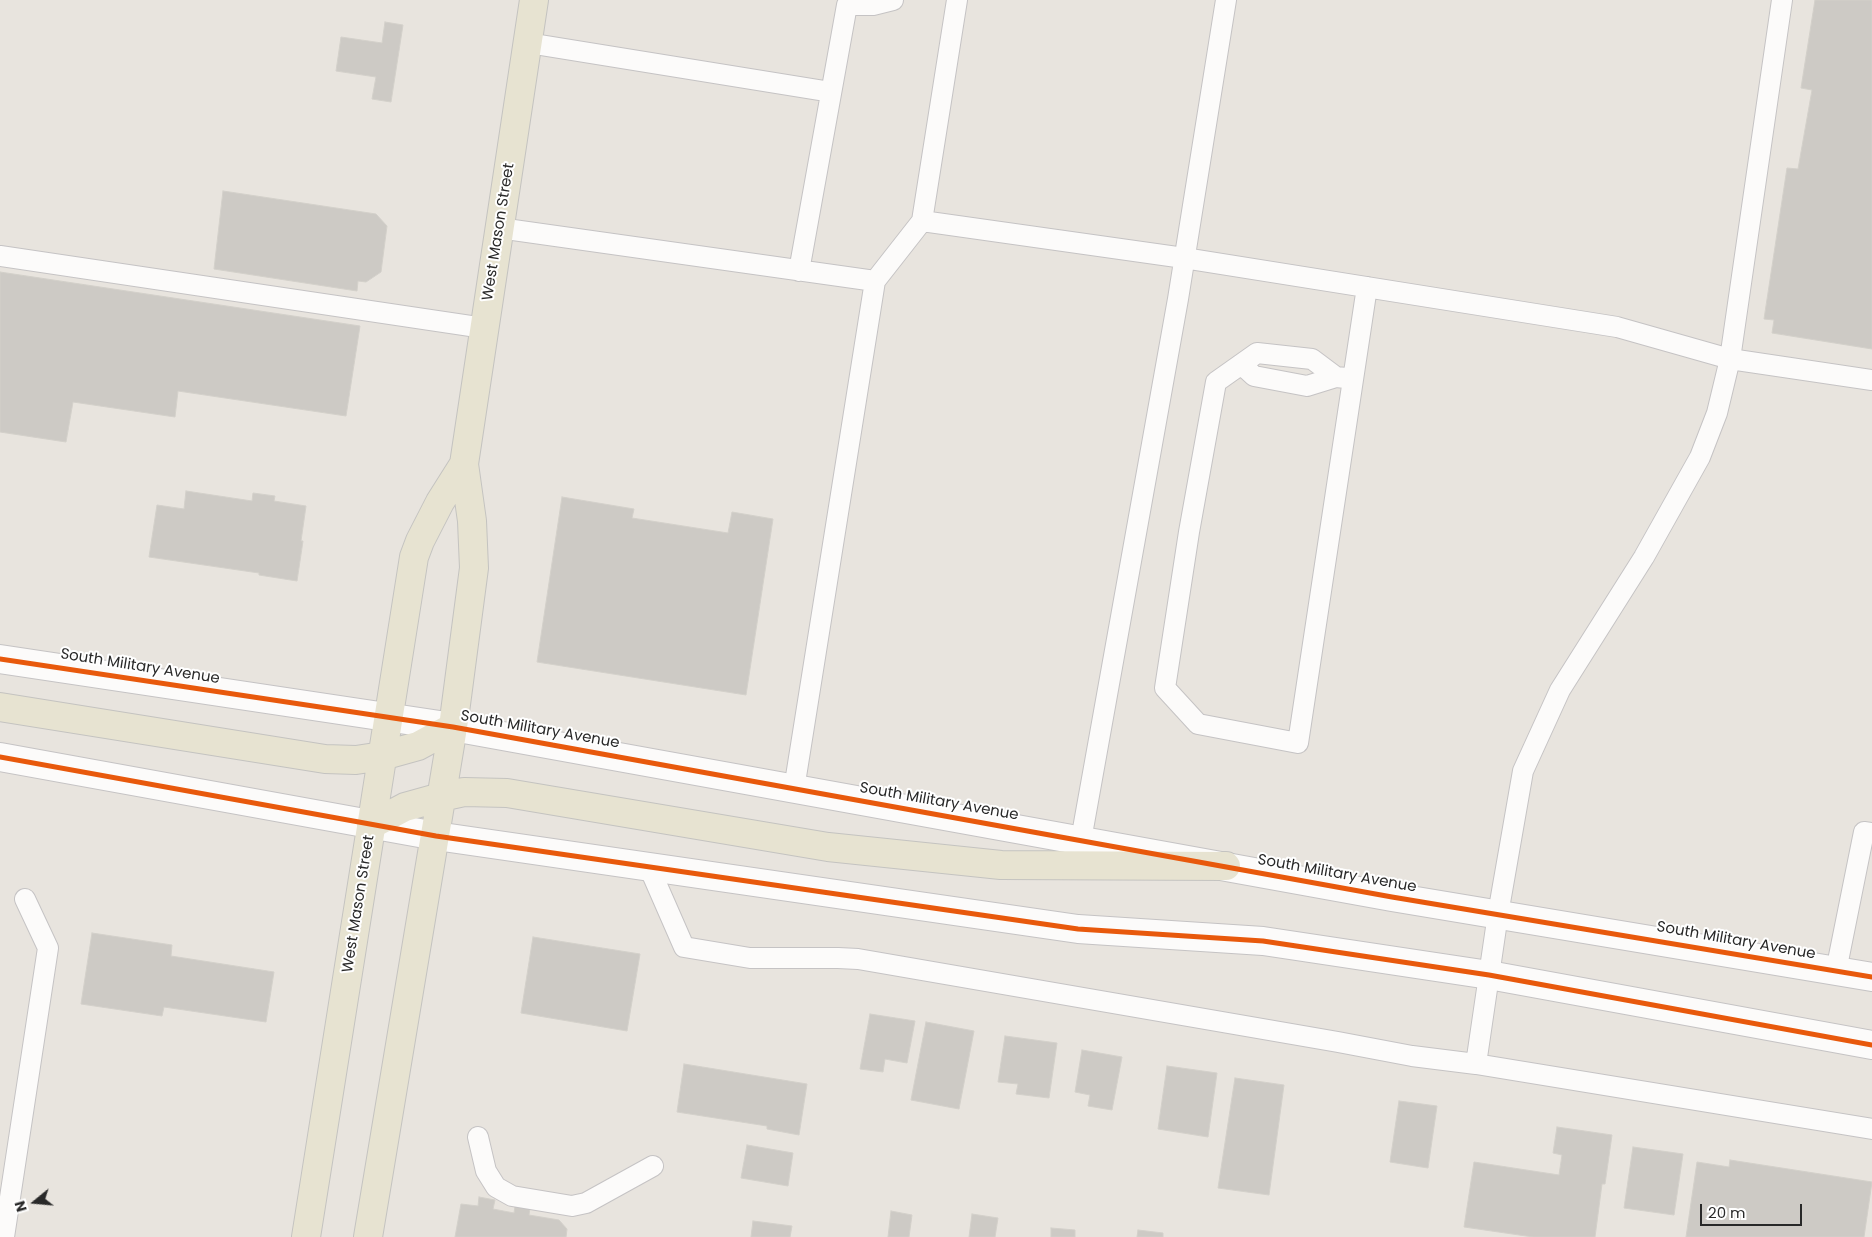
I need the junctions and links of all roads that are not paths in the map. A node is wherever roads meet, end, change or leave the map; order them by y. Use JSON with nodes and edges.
{"nodes":[{"id":1,"x":534,"y":0,"type":"edge"},
{"id":2,"x":893,"y":0,"type":"edge"},
{"id":3,"x":957,"y":0,"type":"edge"},
{"id":4,"x":1226,"y":0,"type":"edge"},
{"id":5,"x":1782,"y":0,"type":"edge"},
{"id":6,"x":528,"y":43,"type":"junction"},
{"id":7,"x":831,"y":92,"type":"junction"},
{"id":8,"x":922,"y":221,"type":"junction"},
{"id":9,"x":499,"y":228,"type":"junction"},
{"id":10,"x":0,"y":256,"type":"edge"},
{"id":11,"x":1184,"y":258,"type":"junction"},
{"id":12,"x":799,"y":270,"type":"junction"},
{"id":13,"x":875,"y":281,"type":"junction"},
{"id":14,"x":1367,"y":287,"type":"junction"},
{"id":15,"x":484,"y":328,"type":"junction"},
{"id":16,"x":1730,"y":359,"type":"junction"},
{"id":17,"x":1242,"y":365,"type":"junction"},
{"id":18,"x":1344,"y":378,"type":"junction"},
{"id":19,"x":1872,"y":380,"type":"edge"},
{"id":20,"x":464,"y":464,"type":"junction"},
{"id":21,"x":0,"y":659,"type":"edge"},
{"id":22,"x":0,"y":707,"type":"edge"},
{"id":23,"x":388,"y":717,"type":"junction"},
{"id":24,"x":453,"y":727,"type":"junction"},
{"id":25,"x":382,"y":756,"type":"junction"},
{"id":26,"x":0,"y":758,"type":"edge"},
{"id":27,"x":794,"y":789,"type":"junction"},
{"id":28,"x":441,"y":797,"type":"junction"},
{"id":29,"x":372,"y":824,"type":"junction"},
{"id":30,"x":1872,"y":833,"type":"edge"},
{"id":31,"x":436,"y":836,"type":"junction"},
{"id":32,"x":1081,"y":840,"type":"junction"},
{"id":33,"x":1226,"y":866,"type":"junction"},
{"id":34,"x":649,"y":867,"type":"junction"},
{"id":35,"x":25,"y":899,"type":"dead end"},
{"id":36,"x":1498,"y":914,"type":"junction"},
{"id":37,"x":1836,"y":971,"type":"junction"},
{"id":38,"x":1488,"y":975,"type":"junction"},
{"id":39,"x":1872,"y":977,"type":"edge"},
{"id":40,"x":1872,"y":1045,"type":"edge"},
{"id":41,"x":1476,"y":1064,"type":"junction"},
{"id":42,"x":1872,"y":1129,"type":"edge"},
{"id":43,"x":478,"y":1137,"type":"dead end"},
{"id":44,"x":653,"y":1166,"type":"dead end"},
{"id":45,"x":4,"y":1237,"type":"edge"},
{"id":46,"x":306,"y":1237,"type":"edge"},
{"id":47,"x":368,"y":1237,"type":"edge"}],
"edges":[{"from":1,"to":6,"type":"main road","name":"West Mason Street"},
{"from":2,"to":7,"type":"lane"},
{"from":3,"to":8,"type":"lane"},
{"from":4,"to":11,"type":"lane"},
{"from":5,"to":16,"type":"lane"},
{"from":6,"to":7,"type":"lane"},
{"from":6,"to":9,"type":"main road","name":"West Mason Street"},
{"from":7,"to":12,"type":"lane"},
{"from":8,"to":11,"type":"lane"},
{"from":8,"to":13,"type":"lane"},
{"from":9,"to":12,"type":"lane"},
{"from":9,"to":15,"type":"main road","name":"West Mason Street"},
{"from":10,"to":15,"type":"lane"},
{"from":11,"to":14,"type":"lane"},
{"from":11,"to":32,"type":"lane"},
{"from":12,"to":13,"type":"lane"},
{"from":13,"to":27,"type":"lane"},
{"from":14,"to":16,"type":"lane"},
{"from":14,"to":18,"type":"lane"},
{"from":15,"to":20,"type":"main road","name":"West Mason Street"},
{"from":16,"to":19,"type":"lane"},
{"from":16,"to":36,"type":"lane"},
{"from":17,"to":18,"type":"lane"},
{"from":17,"to":18,"type":"lane"},
{"from":17,"to":18,"type":"lane"},
{"from":20,"to":23,"type":"main road","name":"West Mason Street"},
{"from":20,"to":24,"type":"main road","name":"West Mason Street"},
{"from":21,"to":23,"type":"main road","name":"South Military Avenue"},
{"from":22,"to":25,"type":"main road"},
{"from":23,"to":24,"type":"main road","name":"South Military Avenue"},
{"from":23,"to":25,"type":"main road","name":"West Mason Street"},
{"from":24,"to":25,"type":"main road"},
{"from":24,"to":27,"type":"main road","name":"South Military Avenue"},
{"from":24,"to":28,"type":"main road","name":"West Mason Street"},
{"from":25,"to":29,"type":"main road","name":"West Mason Street"},
{"from":26,"to":29,"type":"main road"},
{"from":27,"to":32,"type":"main road","name":"South Military Avenue"},
{"from":28,"to":29,"type":"main road"},
{"from":28,"to":31,"type":"main road","name":"West Mason Street"},
{"from":28,"to":33,"type":"main road"},
{"from":29,"to":31,"type":"main road"},
{"from":29,"to":46,"type":"main road","name":"West Mason Street"},
{"from":30,"to":37,"type":"lane"},
{"from":31,"to":34,"type":"main road"},
{"from":31,"to":47,"type":"main road","name":"West Mason Street"},
{"from":32,"to":33,"type":"main road","name":"South Military Avenue"},
{"from":33,"to":36,"type":"main road","name":"South Military Avenue"},
{"from":34,"to":38,"type":"main road"},
{"from":34,"to":41,"type":"lane"},
{"from":35,"to":45,"type":"lane"},
{"from":36,"to":37,"type":"main road","name":"South Military Avenue"},
{"from":36,"to":38,"type":"lane"},
{"from":37,"to":39,"type":"main road","name":"South Military Avenue"},
{"from":38,"to":40,"type":"main road"},
{"from":38,"to":41,"type":"lane"},
{"from":41,"to":42,"type":"lane"},
{"from":43,"to":44,"type":"lane"}]}
